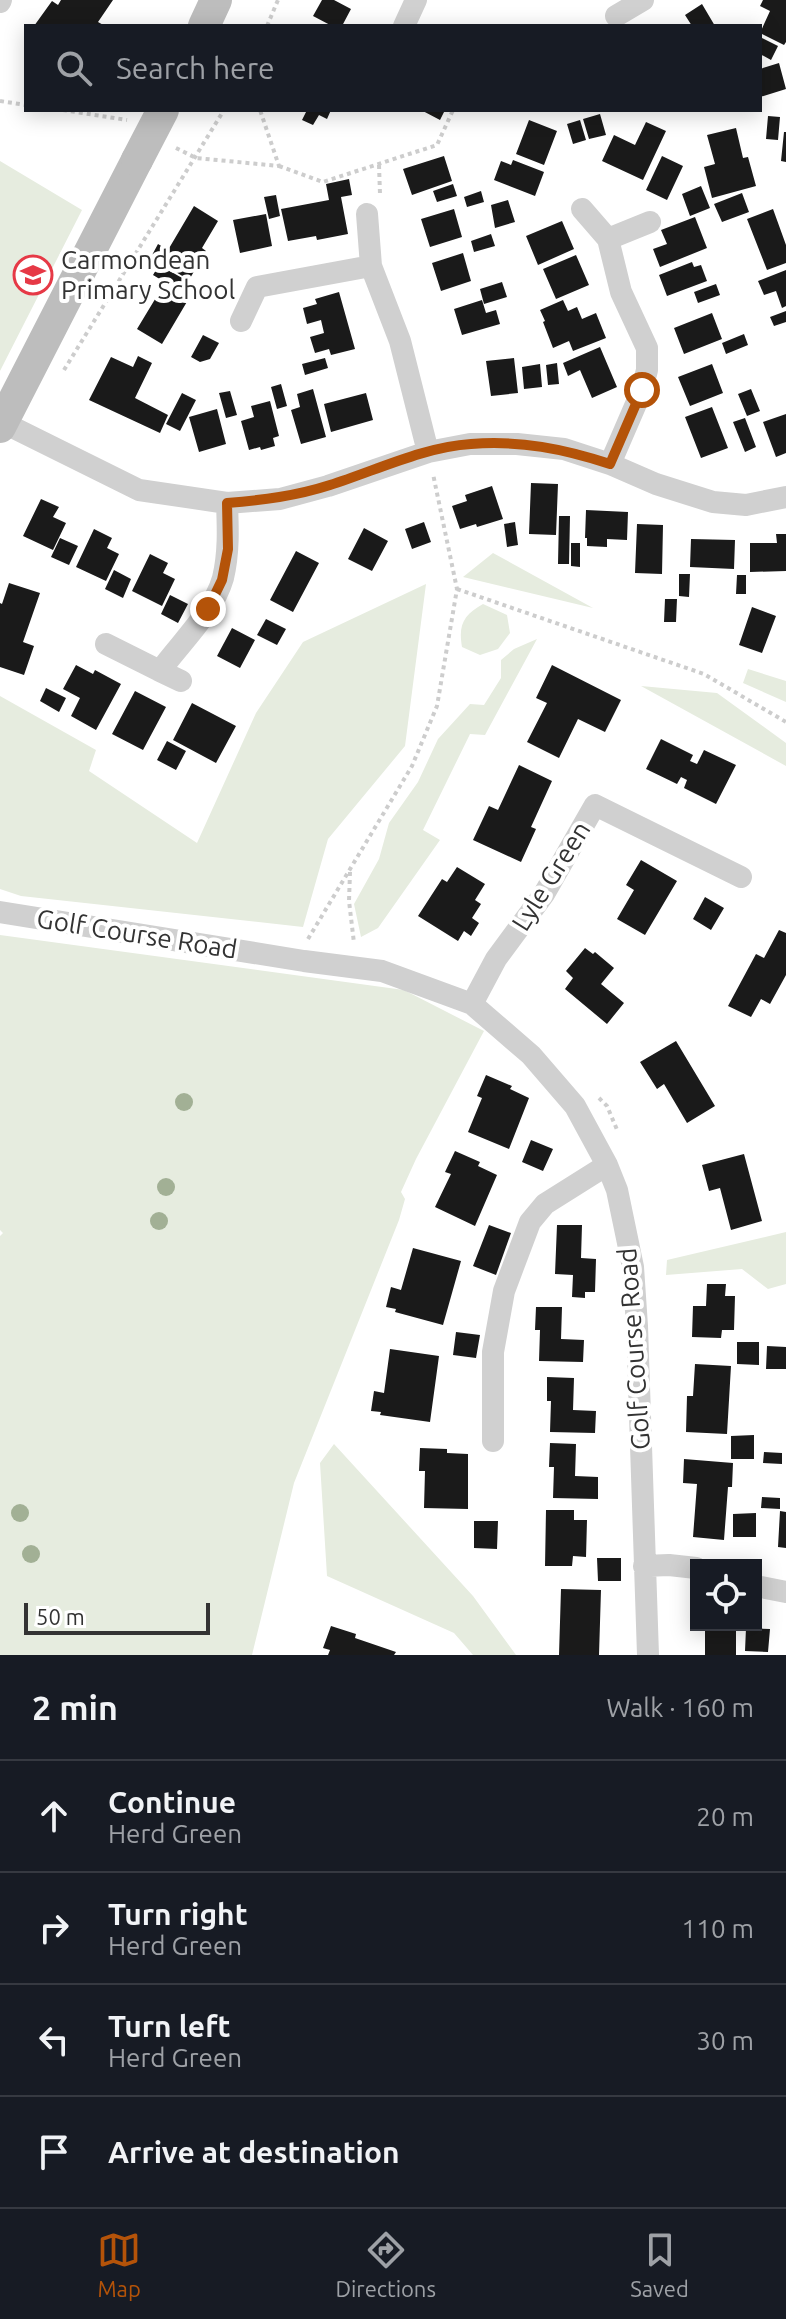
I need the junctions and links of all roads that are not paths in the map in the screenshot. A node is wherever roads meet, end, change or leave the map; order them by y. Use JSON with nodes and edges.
{"nodes":[{"id":1,"x":216,"y":0,"type":"edge"},
{"id":2,"x":416,"y":0,"type":"edge"},
{"id":3,"x":640,"y":1,"type":"edge"},
{"id":4,"x":616,"y":16,"type":"dead end"},
{"id":5,"x":205,"y":24,"type":"edge"},
{"id":6,"x":394,"y":24,"type":"edge"},
{"id":7,"x":162,"y":112,"type":"edge"},
{"id":8,"x":582,"y":209,"type":"dead end"},
{"id":9,"x":367,"y":214,"type":"road end"},
{"id":10,"x":650,"y":222,"type":"dead end"},
{"id":11,"x":608,"y":239,"type":"junction"},
{"id":12,"x":371,"y":266,"type":"junction"},
{"id":13,"x":241,"y":321,"type":"dead end"},
{"id":14,"x":1,"y":424,"type":"edge"},
{"id":15,"x":428,"y":452,"type":"junction"},
{"id":16,"x":610,"y":464,"type":"junction"},
{"id":17,"x":786,"y":497,"type":"edge"},
{"id":18,"x":227,"y":503,"type":"junction"},
{"id":19,"x":106,"y":644,"type":"dead end"},
{"id":20,"x":160,"y":671,"type":"junction"},
{"id":21,"x":181,"y":681,"type":"dead end"},
{"id":22,"x":741,"y":877,"type":"dead end"},
{"id":23,"x":0,"y":912,"type":"edge"},
{"id":24,"x":472,"y":1004,"type":"junction"},
{"id":25,"x":607,"y":1165,"type":"junction"},
{"id":26,"x":493,"y":1441,"type":"dead end"},
{"id":27,"x":644,"y":1566,"type":"junction"},
{"id":28,"x":690,"y":1567,"type":"edge"},
{"id":29,"x":762,"y":1587,"type":"edge"},
{"id":30,"x":786,"y":1592,"type":"edge"},
{"id":31,"x":648,"y":1655,"type":"edge"}],
"edges":[{"from":1,"to":5,"type":"street"},
{"from":2,"to":6,"type":"street"},
{"from":3,"to":4,"type":"street"},
{"from":7,"to":14,"type":"street","bridge":true},
{"from":8,"to":11,"type":"street"},
{"from":9,"to":12,"type":"street"},
{"from":10,"to":11,"type":"street"},
{"from":11,"to":16,"type":"street"},
{"from":12,"to":13,"type":"street"},
{"from":12,"to":15,"type":"street"},
{"from":14,"to":18,"type":"street"},
{"from":15,"to":16,"type":"street"},
{"from":15,"to":18,"type":"street"},
{"from":16,"to":17,"type":"street"},
{"from":18,"to":20,"type":"street"},
{"from":19,"to":20,"type":"street"},
{"from":20,"to":21,"type":"street"},
{"from":22,"to":24,"type":"street","name":"Lyle Green"},
{"from":23,"to":24,"type":"street","name":"Golf Course Road"},
{"from":24,"to":25,"type":"street","name":"Golf Course Road"},
{"from":25,"to":26,"type":"street"},
{"from":25,"to":27,"type":"street","name":"Golf Course Road"},
{"from":27,"to":28,"type":"street"},
{"from":27,"to":31,"type":"street","name":"Golf Course Road"},
{"from":29,"to":30,"type":"street"}]}
